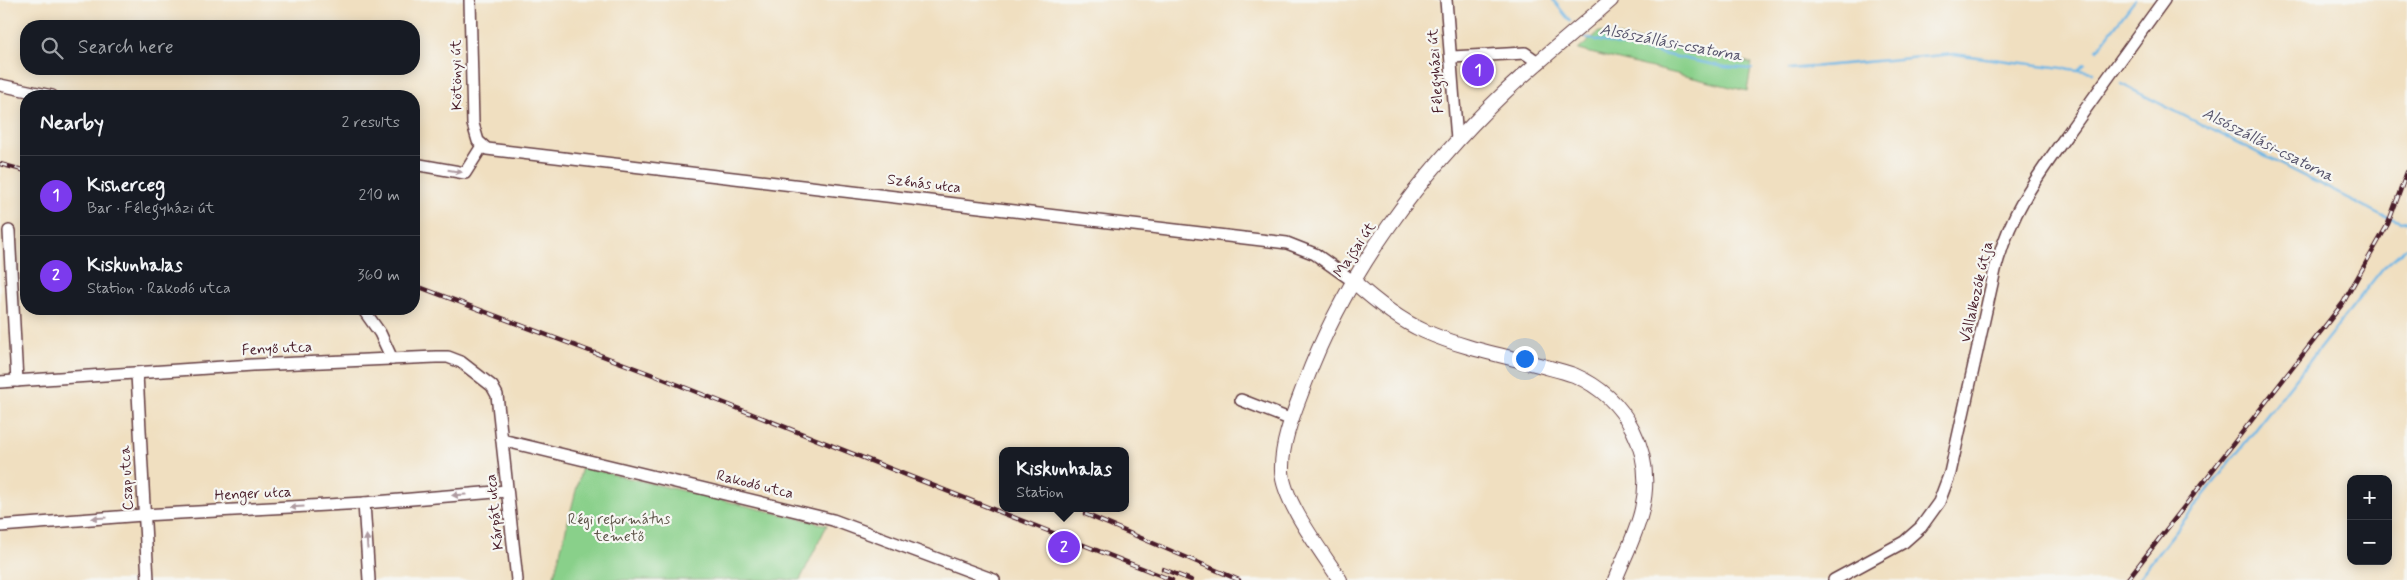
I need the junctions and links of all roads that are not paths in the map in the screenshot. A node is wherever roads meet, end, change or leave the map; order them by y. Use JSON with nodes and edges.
{"nodes":[{"id":1,"x":470,"y":0,"type":"edge"},
{"id":2,"x":1446,"y":0,"type":"edge"},
{"id":3,"x":1611,"y":0,"type":"edge"},
{"id":4,"x":2164,"y":0,"type":"edge"},
{"id":5,"x":1452,"y":57,"type":"junction"},
{"id":6,"x":1539,"y":63,"type":"junction"},
{"id":7,"x":0,"y":85,"type":"edge"},
{"id":8,"x":24,"y":90,"type":"edge"},
{"id":9,"x":1458,"y":140,"type":"junction"},
{"id":10,"x":482,"y":146,"type":"junction"},
{"id":11,"x":420,"y":165,"type":"edge"},
{"id":12,"x":9,"y":231,"type":"dead end"},
{"id":13,"x":1369,"y":257,"type":"junction"},
{"id":14,"x":1353,"y":281,"type":"junction"},
{"id":15,"x":1382,"y":306,"type":"junction"},
{"id":16,"x":367,"y":315,"type":"edge"},
{"id":17,"x":392,"y":359,"type":"junction"},
{"id":18,"x":137,"y":374,"type":"junction"},
{"id":19,"x":17,"y":381,"type":"junction"},
{"id":20,"x":0,"y":382,"type":"edge"},
{"id":21,"x":1241,"y":400,"type":"dead end"},
{"id":22,"x":1292,"y":420,"type":"junction"},
{"id":23,"x":502,"y":440,"type":"junction"},
{"id":24,"x":507,"y":492,"type":"junction"},
{"id":25,"x":364,"y":503,"type":"junction"},
{"id":26,"x":143,"y":515,"type":"junction"},
{"id":27,"x":0,"y":526,"type":"edge"},
{"id":28,"x":148,"y":580,"type":"edge"},
{"id":29,"x":369,"y":580,"type":"edge"},
{"id":30,"x":517,"y":580,"type":"edge"},
{"id":31,"x":994,"y":580,"type":"edge"},
{"id":32,"x":1340,"y":580,"type":"edge"},
{"id":33,"x":1615,"y":580,"type":"edge"},
{"id":34,"x":1834,"y":580,"type":"edge"}],
"edges":[{"from":1,"to":10,"type":"street","name":"Kötönyi út"},
{"from":2,"to":5,"type":"street","name":"Félegyházi út"},
{"from":3,"to":6,"type":"main road","name":"Majsai út"},
{"from":4,"to":34,"type":"street","name":"Vállalkozók útja"},
{"from":5,"to":6,"type":"street"},
{"from":5,"to":9,"type":"street","name":"Félegyházi út"},
{"from":6,"to":9,"type":"main road","name":"Majsai út"},
{"from":7,"to":8,"type":"street"},
{"from":9,"to":13,"type":"main road","name":"Majsai út"},
{"from":11,"to":10,"type":"street","one_way":true},
{"from":10,"to":14,"type":"street","name":"Szénás utca"},
{"from":12,"to":19,"type":"street"},
{"from":13,"to":14,"type":"main road","name":"Majsai út"},
{"from":13,"to":15,"type":"main road"},
{"from":14,"to":15,"type":"main road"},
{"from":14,"to":22,"type":"main road","name":"Majsai út"},
{"from":15,"to":33,"type":"main road"},
{"from":16,"to":17,"type":"street"},
{"from":17,"to":18,"type":"street","name":"Fenyő utca"},
{"from":17,"to":23,"type":"street","name":"Fenyő utca"},
{"from":18,"to":19,"type":"street","name":"Fenyő utca"},
{"from":18,"to":26,"type":"street","name":"Csap utca"},
{"from":19,"to":20,"type":"street","name":"Fenyő utca"},
{"from":21,"to":22,"type":"street"},
{"from":22,"to":32,"type":"main road","name":"Majsai út"},
{"from":23,"to":24,"type":"street","name":"Kárpát utca"},
{"from":23,"to":31,"type":"street","name":"Rakodó utca"},
{"from":24,"to":25,"type":"street","name":"Henger utca","one_way":true},
{"from":24,"to":30,"type":"street","name":"Kárpát utca"},
{"from":25,"to":26,"type":"street","name":"Henger utca","one_way":true},
{"from":29,"to":25,"type":"street","one_way":true},
{"from":26,"to":27,"type":"street","name":"Henger utca","one_way":true},
{"from":26,"to":28,"type":"street","name":"Csap utca"}]}
